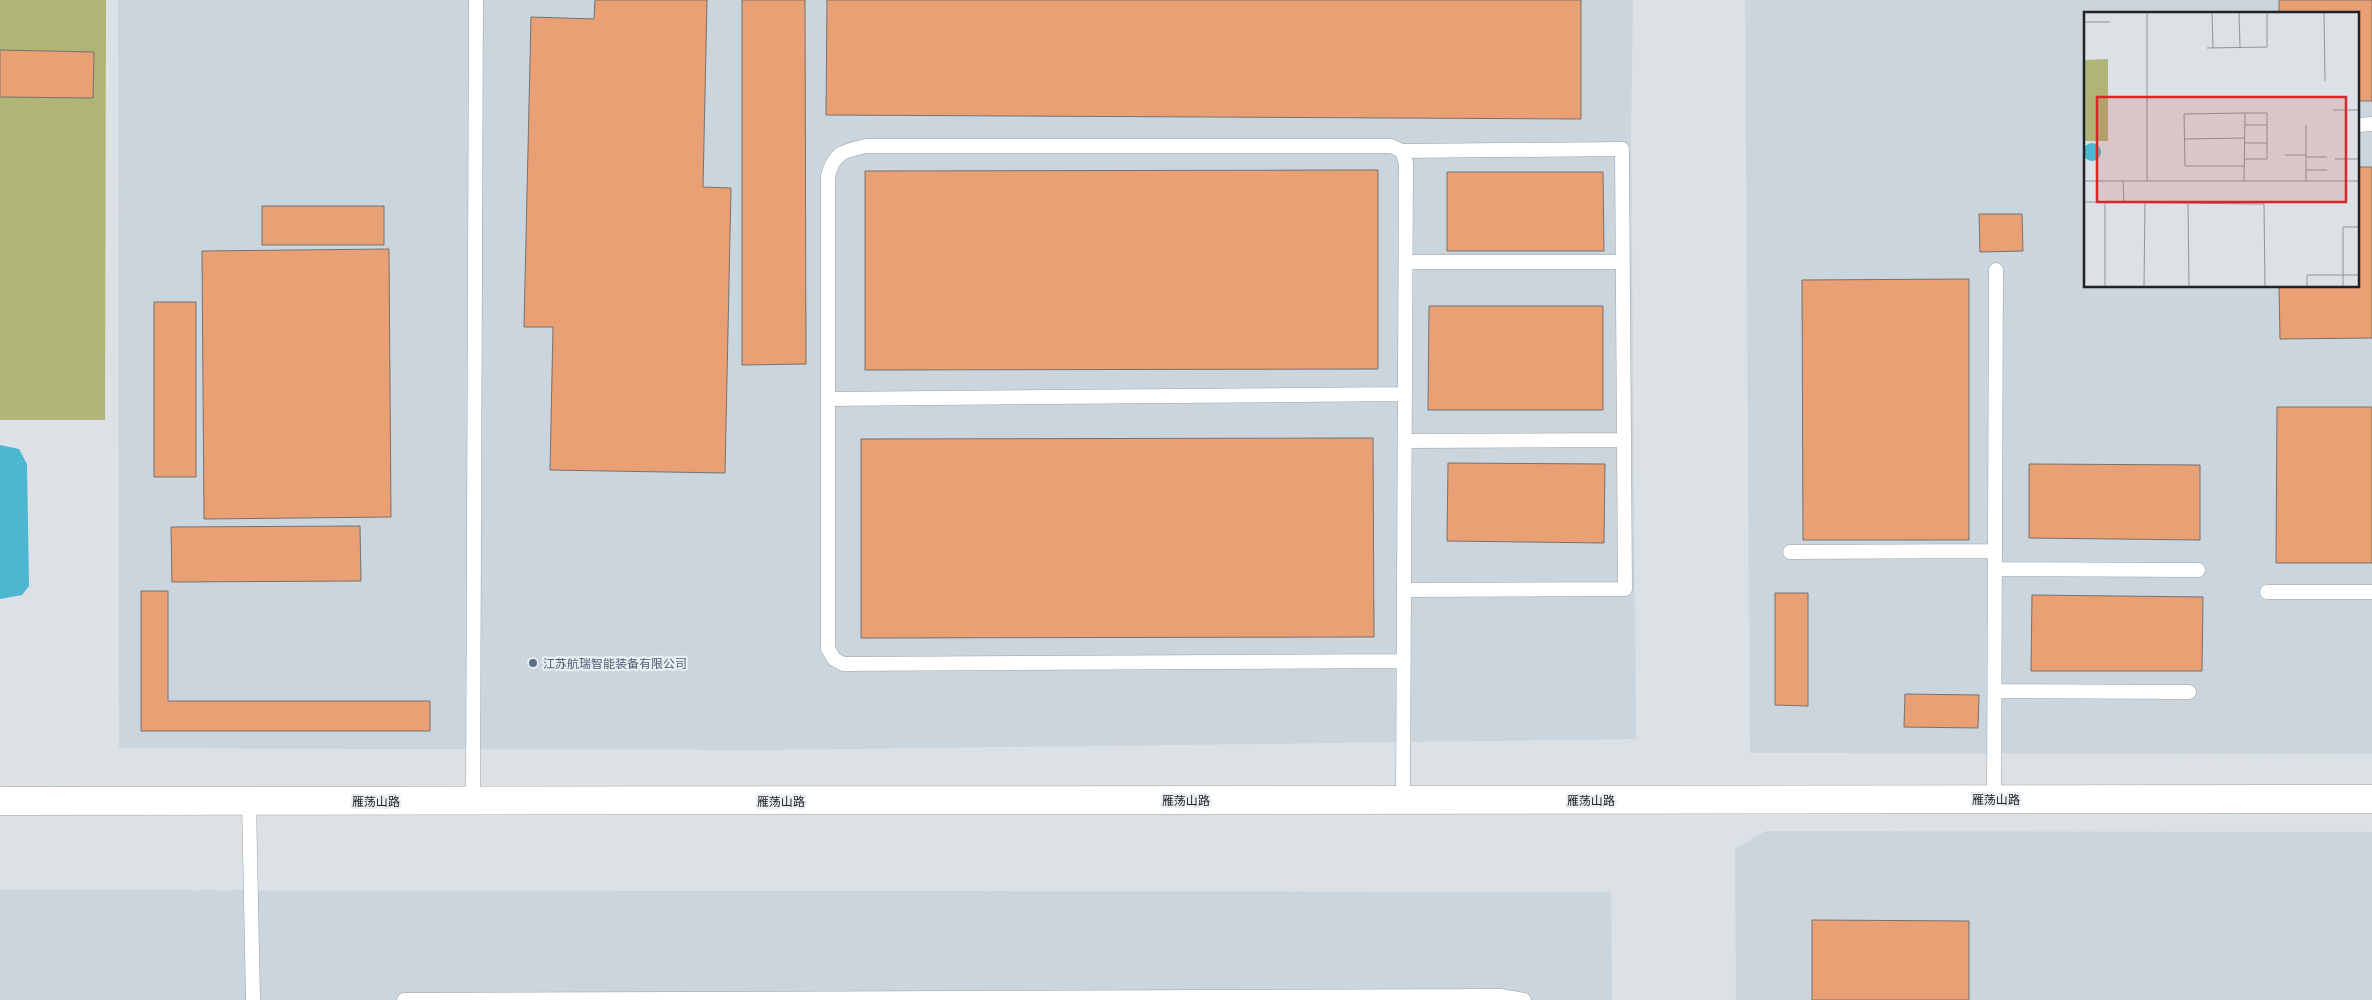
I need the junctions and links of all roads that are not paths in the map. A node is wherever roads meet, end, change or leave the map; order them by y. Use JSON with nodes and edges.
{"nodes":[{"id":1,"x":476,"y":0,"type":"edge"},
{"id":2,"x":1402,"y":151,"type":"junction"},
{"id":3,"x":1406,"y":262,"type":"junction"},
{"id":4,"x":1622,"y":262,"type":"junction"},
{"id":5,"x":1996,"y":270,"type":"dead end"},
{"id":6,"x":1405,"y":394,"type":"junction"},
{"id":7,"x":828,"y":398,"type":"junction"},
{"id":8,"x":1624,"y":440,"type":"junction"},
{"id":9,"x":1405,"y":441,"type":"junction"},
{"id":10,"x":1995,"y":551,"type":"junction"},
{"id":11,"x":1790,"y":552,"type":"dead end"},
{"id":12,"x":1995,"y":569,"type":"junction"},
{"id":13,"x":2198,"y":570,"type":"dead end"},
{"id":14,"x":1404,"y":590,"type":"junction"},
{"id":15,"x":2267,"y":592,"type":"dead end"},
{"id":16,"x":2372,"y":592,"type":"edge"},
{"id":17,"x":1404,"y":661,"type":"junction"},
{"id":18,"x":1995,"y":691,"type":"junction"},
{"id":19,"x":2189,"y":692,"type":"dead end"},
{"id":20,"x":1994,"y":799,"type":"junction"},
{"id":21,"x":2372,"y":799,"type":"edge"},
{"id":22,"x":1403,"y":800,"type":"junction"},
{"id":23,"x":0,"y":801,"type":"edge"},
{"id":24,"x":249,"y":801,"type":"junction"},
{"id":25,"x":473,"y":801,"type":"junction"},
{"id":26,"x":864,"y":999,"type":"edge"},
{"id":27,"x":252,"y":1000,"type":"edge"},
{"id":28,"x":404,"y":1000,"type":"edge"},
{"id":29,"x":452,"y":1000,"type":"edge"},
{"id":30,"x":1524,"y":1000,"type":"edge"}],
"edges":[{"from":1,"to":25,"type":"lane"},
{"from":2,"to":3,"type":"lane"},
{"from":2,"to":4,"type":"lane"},
{"from":2,"to":7,"type":"lane"},
{"from":3,"to":4,"type":"lane"},
{"from":3,"to":6,"type":"lane"},
{"from":4,"to":8,"type":"lane"},
{"from":5,"to":10,"type":"lane"},
{"from":6,"to":7,"type":"lane"},
{"from":6,"to":9,"type":"lane"},
{"from":7,"to":17,"type":"lane"},
{"from":8,"to":9,"type":"lane"},
{"from":8,"to":14,"type":"lane"},
{"from":9,"to":14,"type":"lane"},
{"from":10,"to":11,"type":"lane"},
{"from":10,"to":12,"type":"lane"},
{"from":12,"to":13,"type":"lane"},
{"from":12,"to":18,"type":"lane"},
{"from":14,"to":17,"type":"lane"},
{"from":15,"to":16,"type":"lane"},
{"from":17,"to":22,"type":"lane"},
{"from":18,"to":19,"type":"lane"},
{"from":18,"to":20,"type":"lane"},
{"from":20,"to":21,"type":"street","name":"雁荡山路"},
{"from":20,"to":22,"type":"street","name":"雁荡山路"},
{"from":22,"to":25,"type":"street","name":"雁荡山路"},
{"from":23,"to":24,"type":"street","name":"雁荡山路"},
{"from":24,"to":25,"type":"street","name":"雁荡山路"},
{"from":24,"to":27,"type":"lane"},
{"from":26,"to":29,"type":"lane"},
{"from":26,"to":30,"type":"lane"},
{"from":28,"to":29,"type":"lane"}]}
